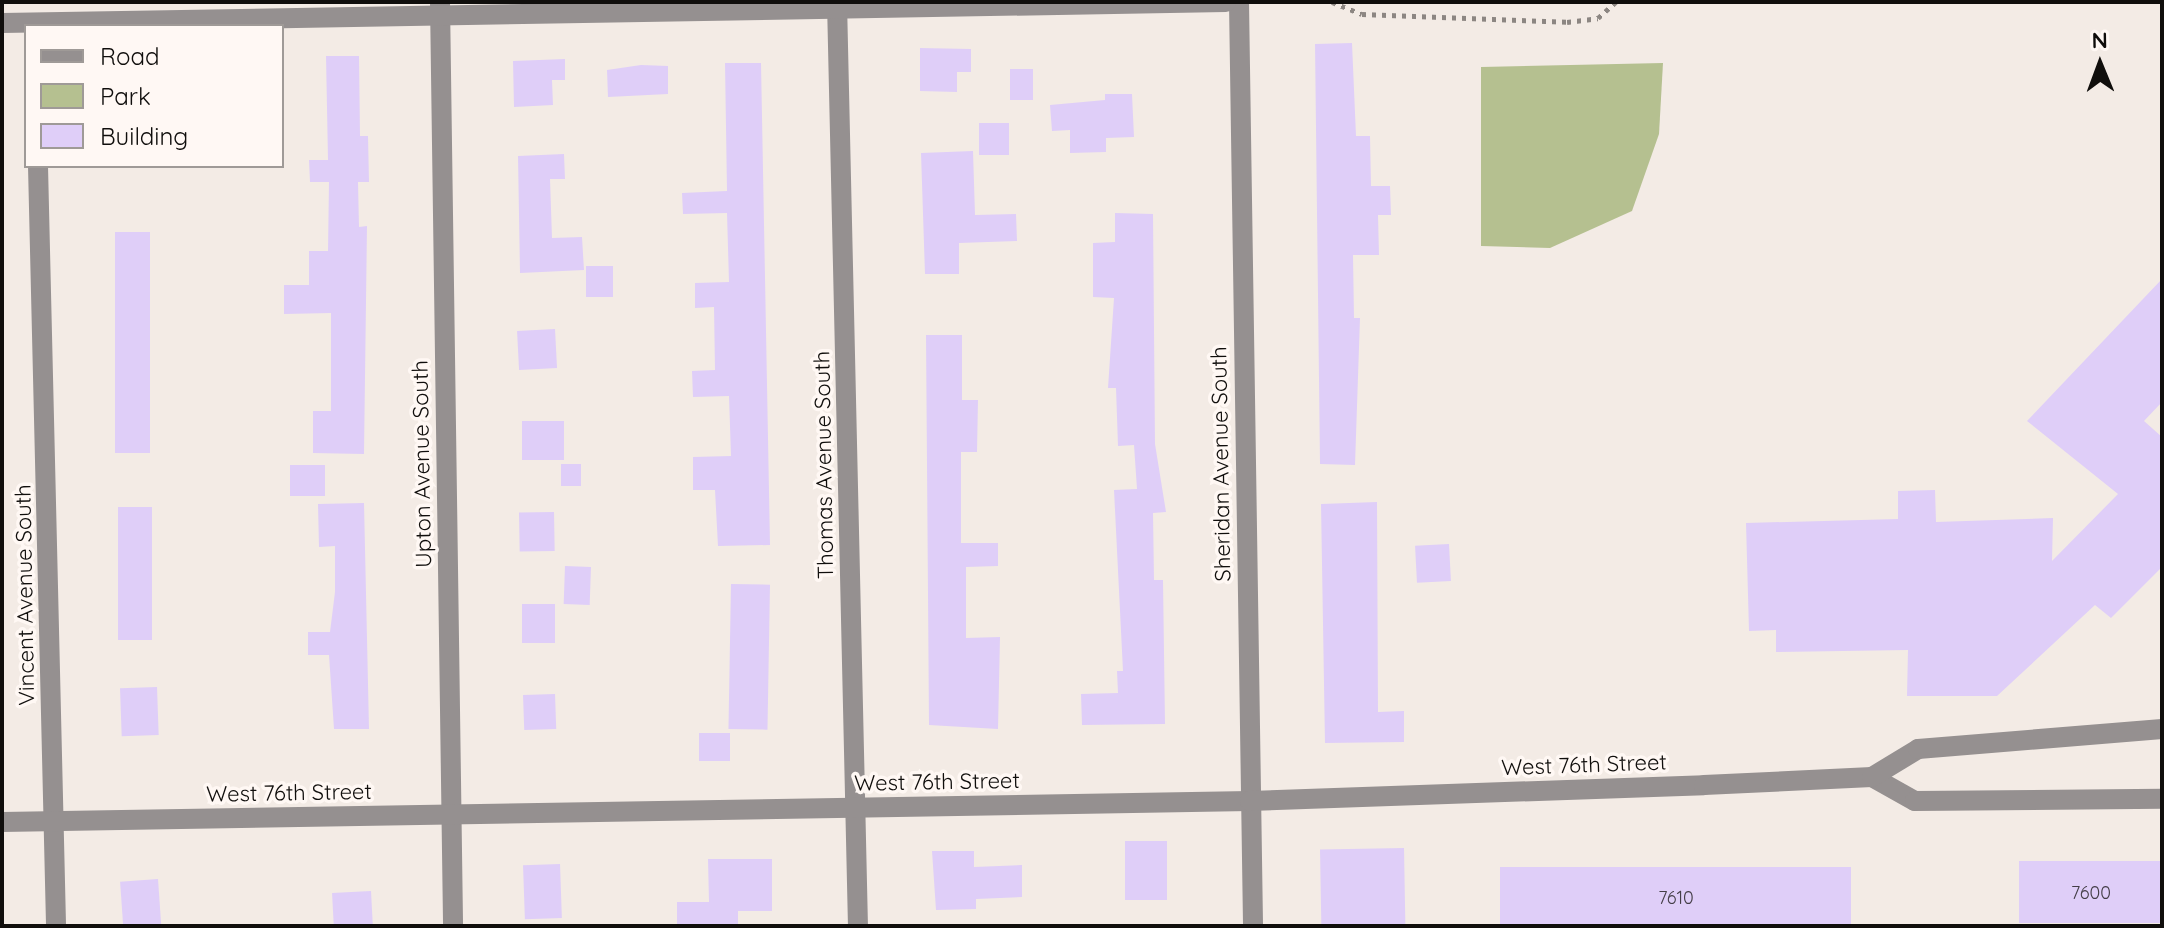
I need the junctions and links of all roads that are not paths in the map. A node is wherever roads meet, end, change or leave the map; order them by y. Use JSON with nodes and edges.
{"nodes":[{"id":1,"x":1226,"y":2,"type":"edge"},
{"id":2,"x":1239,"y":2,"type":"edge"},
{"id":3,"x":837,"y":5,"type":"edge"},
{"id":4,"x":440,"y":9,"type":"edge"},
{"id":5,"x":35,"y":17,"type":"edge"},
{"id":6,"x":2,"y":23,"type":"edge"},
{"id":7,"x":38,"y":168,"type":"edge"},
{"id":8,"x":2162,"y":729,"type":"edge"},
{"id":9,"x":1872,"y":777,"type":"junction"},
{"id":10,"x":2162,"y":799,"type":"edge"},
{"id":11,"x":1250,"y":801,"type":"junction"},
{"id":12,"x":856,"y":807,"type":"junction"},
{"id":13,"x":452,"y":814,"type":"junction"},
{"id":14,"x":53,"y":821,"type":"junction"},
{"id":15,"x":2,"y":822,"type":"edge"},
{"id":16,"x":56,"y":926,"type":"edge"},
{"id":17,"x":453,"y":926,"type":"edge"},
{"id":18,"x":858,"y":926,"type":"edge"},
{"id":19,"x":1253,"y":926,"type":"edge"}],
"edges":[{"from":1,"to":3,"type":"street"},
{"from":2,"to":11,"type":"street","name":"Sheridan Avenue South"},
{"from":3,"to":4,"type":"street"},
{"from":3,"to":12,"type":"street","name":"Thomas Avenue South"},
{"from":4,"to":5,"type":"street"},
{"from":4,"to":13,"type":"street","name":"Upton Avenue South"},
{"from":5,"to":6,"type":"street"},
{"from":7,"to":14,"type":"street","name":"Vincent Avenue South"},
{"from":8,"to":9,"type":"street","name":"West 76th Street"},
{"from":9,"to":10,"type":"street"},
{"from":9,"to":11,"type":"street","name":"West 76th Street"},
{"from":11,"to":12,"type":"street","name":"West 76th Street"},
{"from":11,"to":19,"type":"street","name":"Sheridan Avenue South"},
{"from":12,"to":13,"type":"street","name":"West 76th Street"},
{"from":12,"to":18,"type":"street","name":"Thomas Avenue South"},
{"from":13,"to":14,"type":"street","name":"West 76th Street"},
{"from":13,"to":17,"type":"street","name":"Upton Avenue South"},
{"from":14,"to":15,"type":"street","name":"West 76th Street"},
{"from":14,"to":16,"type":"street","name":"Vincent Avenue South"}]}
